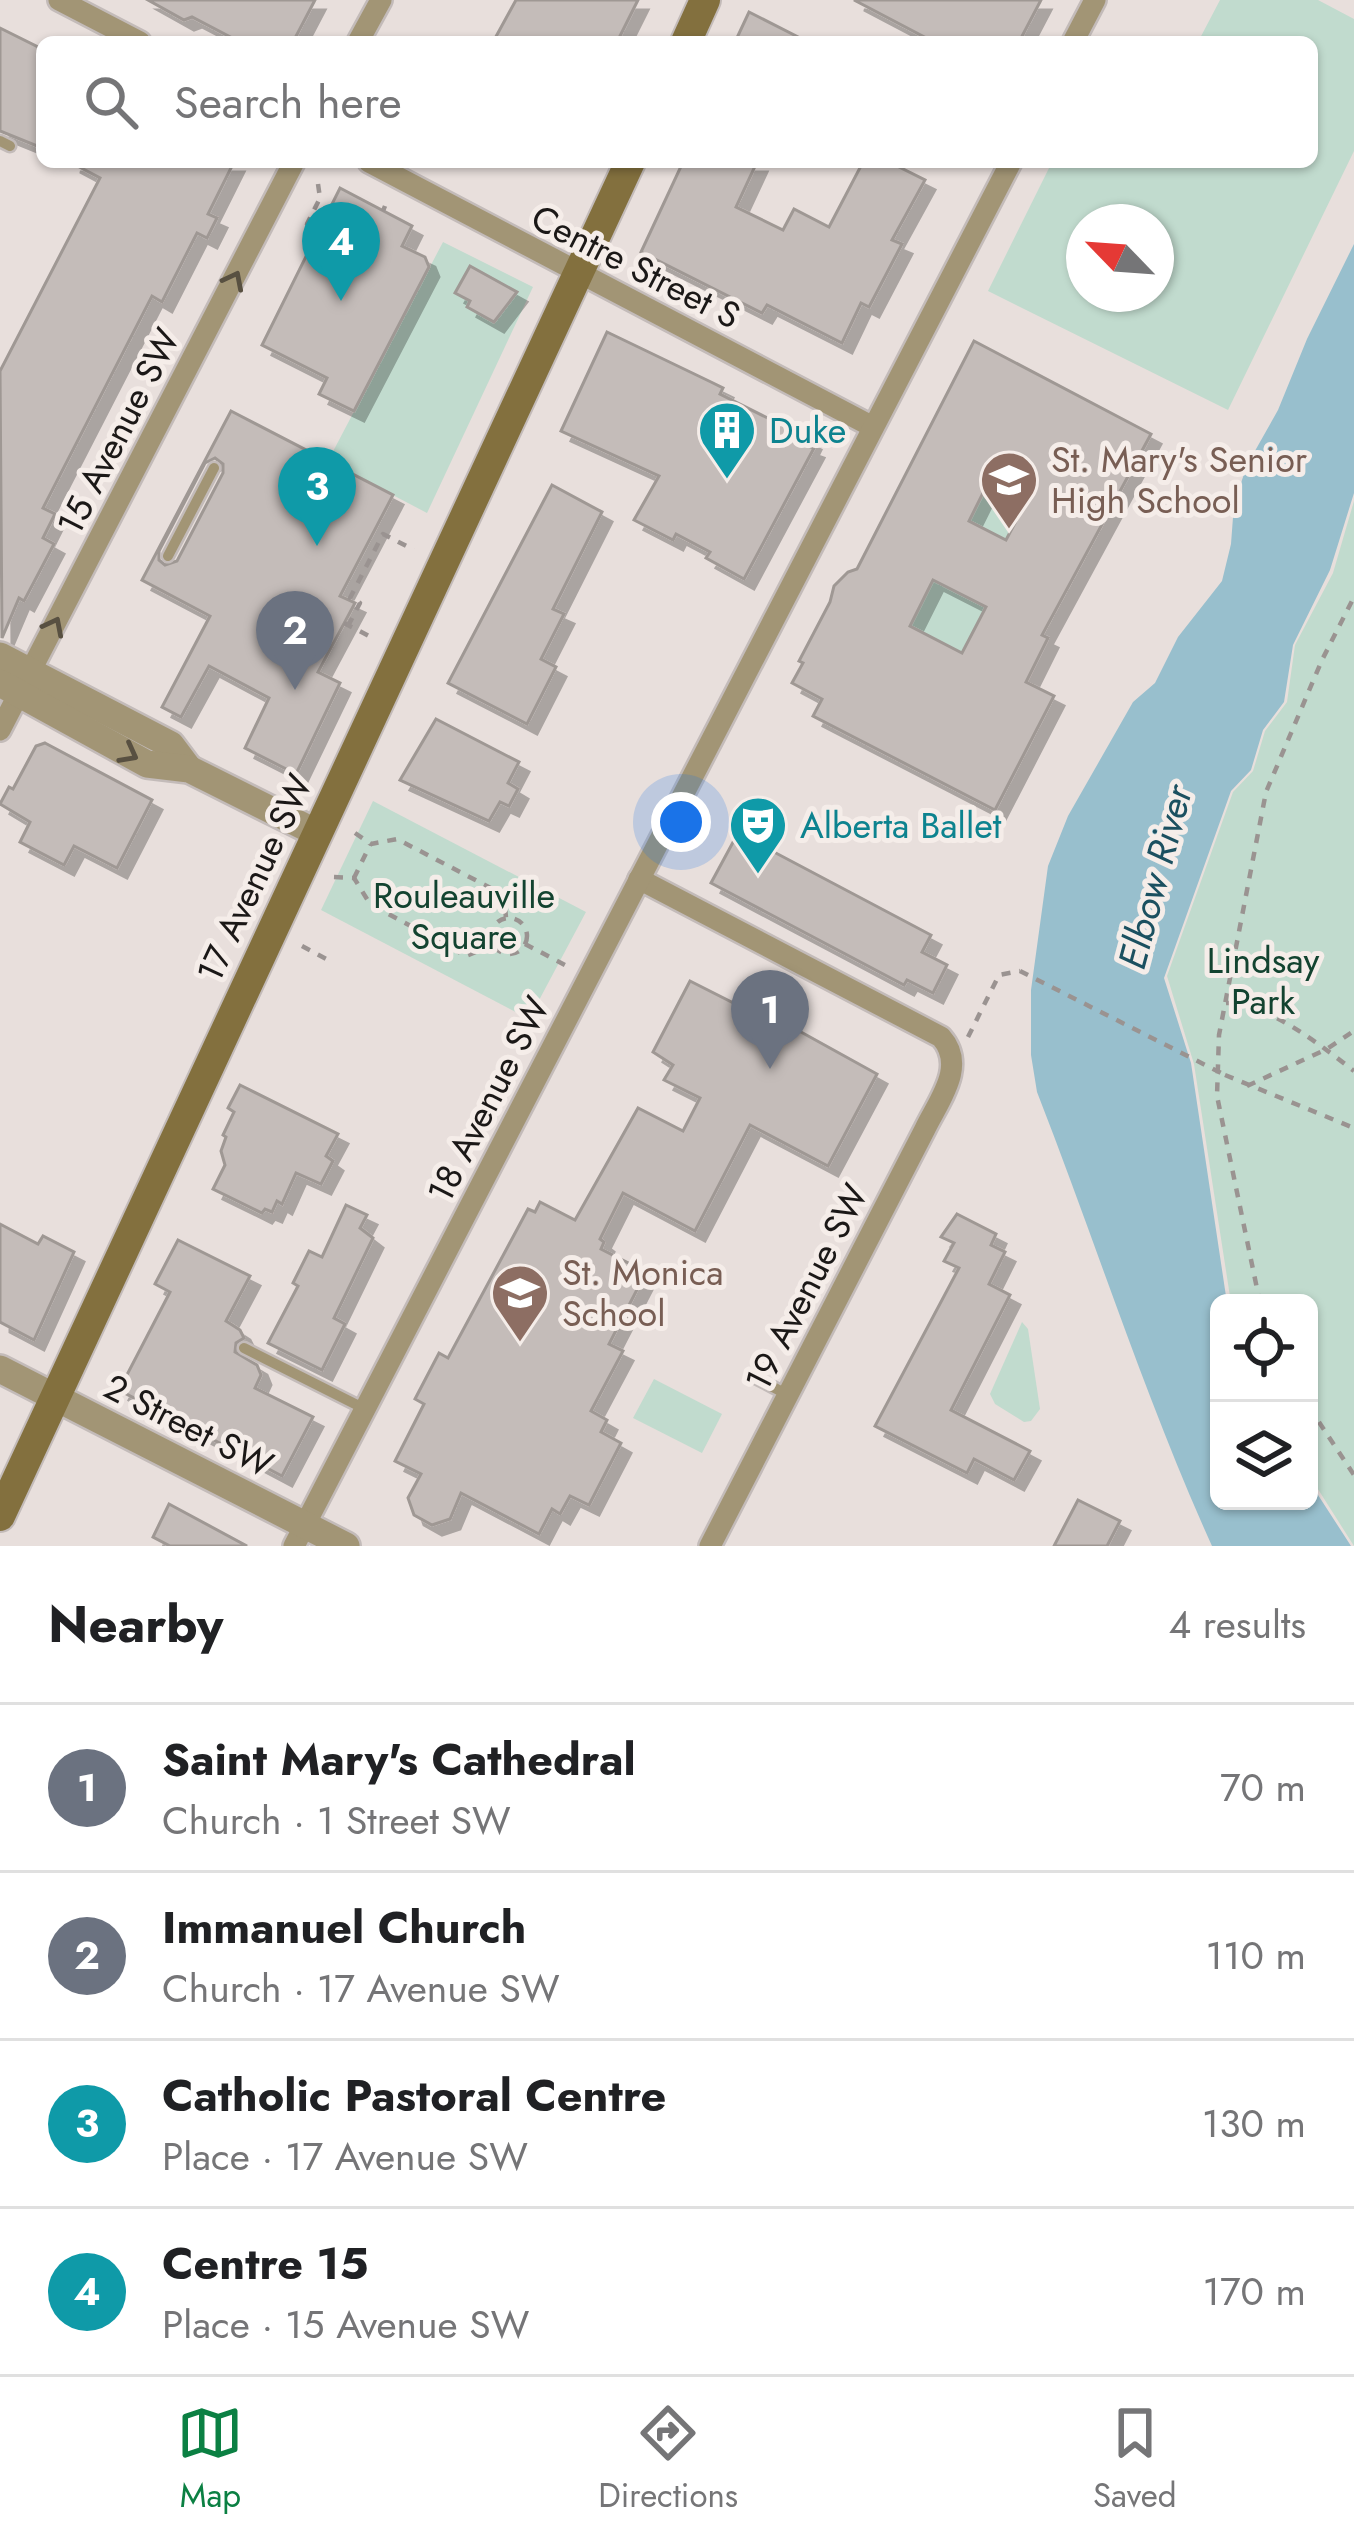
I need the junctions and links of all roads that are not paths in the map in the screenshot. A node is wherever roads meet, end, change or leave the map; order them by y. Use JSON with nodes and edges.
{"nodes":[{"id":1,"x":59,"y":0,"type":"edge"},
{"id":2,"x":381,"y":0,"type":"edge"},
{"id":3,"x":705,"y":0,"type":"edge"},
{"id":4,"x":1095,"y":0,"type":"edge"},
{"id":5,"x":128,"y":36,"type":"edge"},
{"id":6,"x":361,"y":36,"type":"edge"},
{"id":7,"x":689,"y":36,"type":"edge"},
{"id":8,"x":1076,"y":36,"type":"edge"},
{"id":9,"x":292,"y":168,"type":"edge"},
{"id":10,"x":380,"y":168,"type":"edge"},
{"id":11,"x":627,"y":168,"type":"edge"},
{"id":12,"x":1008,"y":168,"type":"edge"},
{"id":13,"x":580,"y":273,"type":"junction"},
{"id":14,"x":873,"y":427,"type":"junction"},
{"id":15,"x":214,"y":468,"type":"dead end"},
{"id":16,"x":168,"y":556,"type":"dead end"},
{"id":17,"x":0,"y":656,"type":"edge"},
{"id":18,"x":16,"y":683,"type":"edge"},
{"id":19,"x":0,"y":730,"type":"edge"},
{"id":20,"x":317,"y":833,"type":"junction"},
{"id":21,"x":639,"y":879,"type":"junction"},
{"id":22,"x":244,"y":1348,"type":"dead end"},
{"id":23,"x":0,"y":1369,"type":"edge"},
{"id":24,"x":752,"y":1376,"type":"dead end"},
{"id":25,"x":788,"y":1395,"type":"junction"},
{"id":26,"x":55,"y":1398,"type":"junction"},
{"id":27,"x":365,"y":1409,"type":"junction"},
{"id":28,"x":0,"y":1516,"type":"edge"},
{"id":29,"x":300,"y":1535,"type":"edge"},
{"id":30,"x":346,"y":1546,"type":"edge"},
{"id":31,"x":710,"y":1546,"type":"edge"}],
"edges":[{"from":1,"to":5,"type":"street"},
{"from":2,"to":6,"type":"street"},
{"from":3,"to":7,"type":"main road"},
{"from":4,"to":8,"type":"street"},
{"from":18,"to":9,"type":"street","name":"15 Avenue SW","one_way":true},
{"from":10,"to":13,"type":"street","name":"Centre Street S"},
{"from":11,"to":13,"type":"main road","name":"17 Avenue SW"},
{"from":12,"to":14,"type":"street","name":"18 Avenue SW"},
{"from":13,"to":14,"type":"street","name":"Centre Street S"},
{"from":13,"to":20,"type":"main road","name":"17 Avenue SW"},
{"from":14,"to":21,"type":"street","name":"18 Avenue SW"},
{"from":15,"to":16,"type":"lane"},
{"from":17,"to":18,"type":"street"},
{"from":18,"to":19,"type":"street","name":"15 Avenue SW"},
{"from":18,"to":20,"type":"street"},
{"from":20,"to":26,"type":"main road","name":"17 Avenue SW"},
{"from":21,"to":25,"type":"street","name":"19 Avenue SW"},
{"from":21,"to":27,"type":"street","name":"18 Avenue SW"},
{"from":22,"to":27,"type":"lane"},
{"from":23,"to":26,"type":"street","name":"2 Street SW"},
{"from":24,"to":25,"type":"lane"},
{"from":25,"to":31,"type":"street","name":"19 Avenue SW"},
{"from":26,"to":28,"type":"main road","name":"17 Avenue SW"},
{"from":26,"to":29,"type":"street","name":"2 Street SW"},
{"from":27,"to":29,"type":"street","name":"18 Avenue SW"},
{"from":29,"to":30,"type":"street","name":"2 Street SW"}]}
